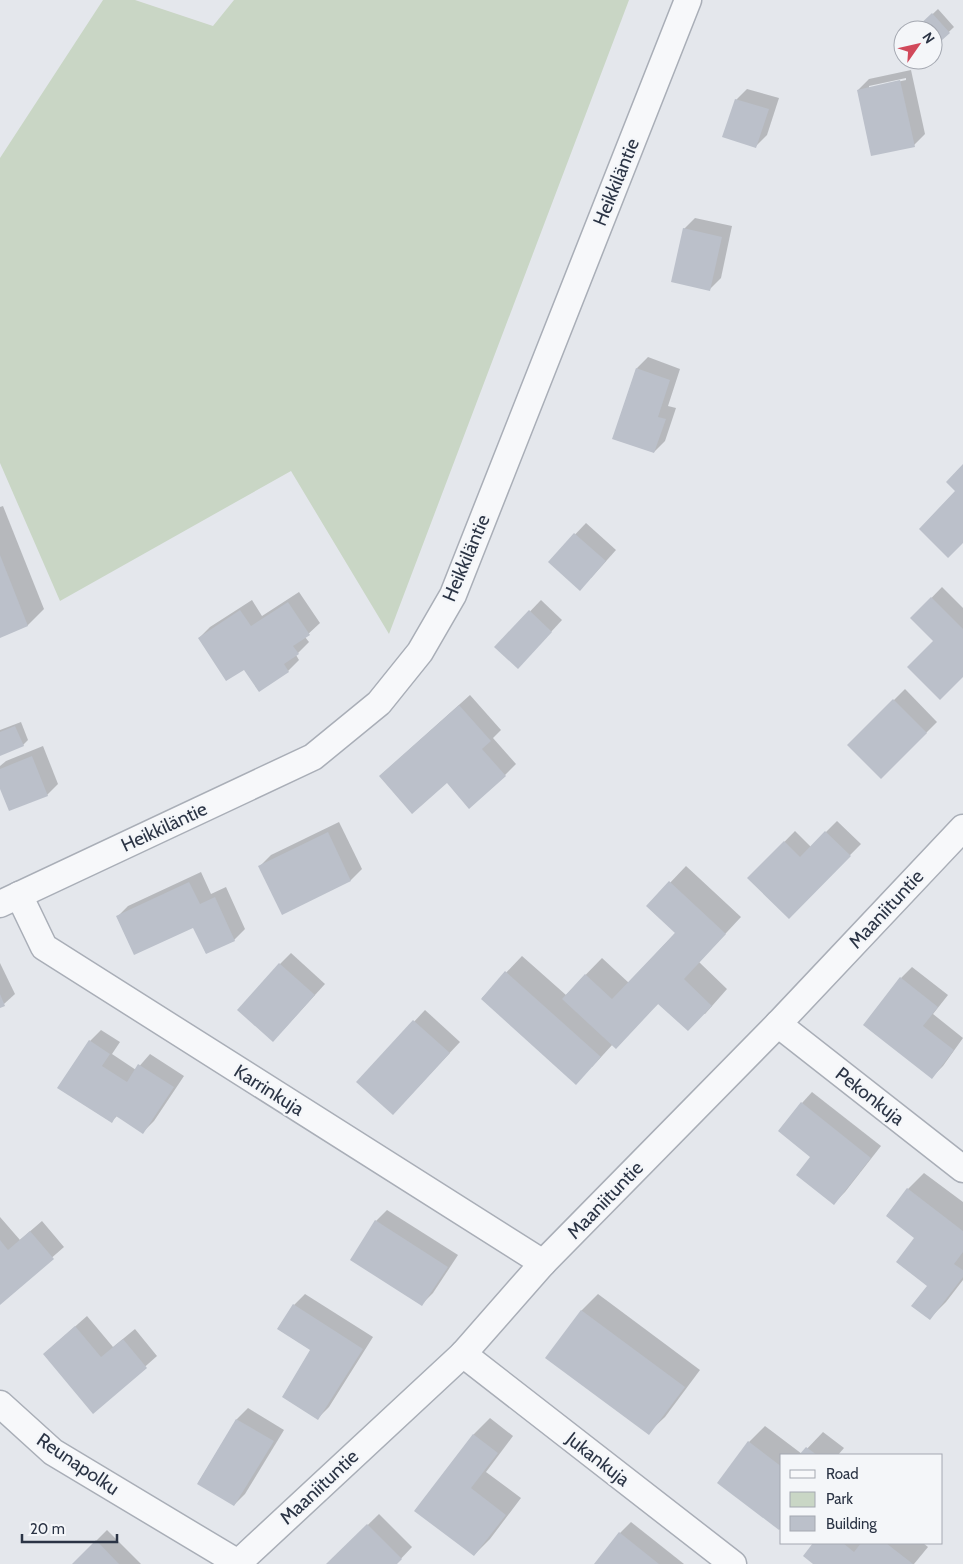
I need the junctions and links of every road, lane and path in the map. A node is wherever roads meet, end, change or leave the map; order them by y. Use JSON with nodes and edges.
{"nodes":[{"id":1,"x":688,"y":0,"type":"edge"},
{"id":2,"x":963,"y":828,"type":"edge"},
{"id":3,"x":10,"y":899,"type":"edge"},
{"id":4,"x":778,"y":1024,"type":"junction"},
{"id":5,"x":963,"y":1169,"type":"edge"},
{"id":6,"x":543,"y":1263,"type":"junction"},
{"id":7,"x":463,"y":1354,"type":"junction"},
{"id":8,"x":0,"y":1404,"type":"edge"},
{"id":9,"x":238,"y":1564,"type":"edge"},
{"id":10,"x":733,"y":1564,"type":"edge"}],
"edges":[{"from":1,"to":3,"type":"street","name":"Heikkiläntie"},
{"from":2,"to":4,"type":"street","name":"Maaniituntie"},
{"from":3,"to":6,"type":"street","name":"Karrinkuja"},
{"from":4,"to":5,"type":"street","name":"Pekonkuja"},
{"from":4,"to":6,"type":"street","name":"Maaniituntie"},
{"from":6,"to":7,"type":"street","name":"Maaniituntie"},
{"from":7,"to":9,"type":"street","name":"Maaniituntie"},
{"from":7,"to":10,"type":"street","name":"Jukankuja"},
{"from":8,"to":9,"type":"street","name":"Reunapolku"}]}
